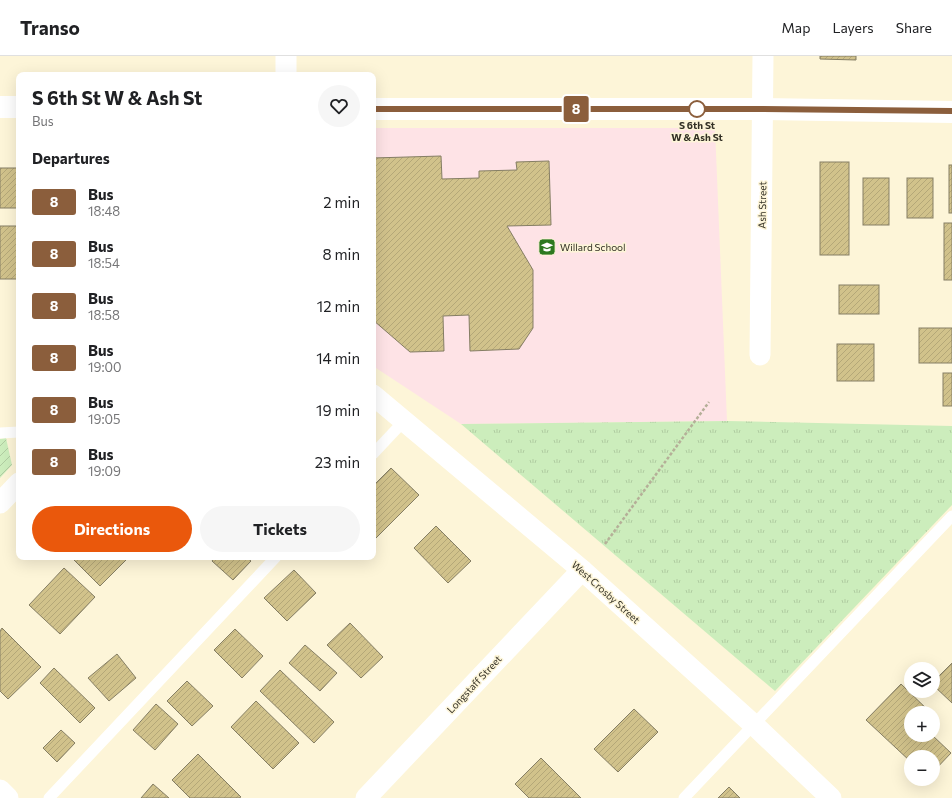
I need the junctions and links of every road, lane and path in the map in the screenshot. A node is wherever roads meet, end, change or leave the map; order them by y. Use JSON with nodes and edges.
{"nodes":[{"id":1,"x":286,"y":56,"type":"edge"},
{"id":2,"x":763,"y":56,"type":"edge"},
{"id":3,"x":286,"y":72,"type":"edge"},
{"id":4,"x":0,"y":107,"type":"edge"},
{"id":5,"x":16,"y":107,"type":"edge"},
{"id":6,"x":376,"y":109,"type":"edge"},
{"id":7,"x":763,"y":109,"type":"junction"},
{"id":8,"x":952,"y":112,"type":"edge"},
{"id":9,"x":760,"y":355,"type":"dead end"},
{"id":10,"x":376,"y":398,"type":"edge"},
{"id":11,"x":709,"y":402,"type":"dead end"},
{"id":12,"x":404,"y":421,"type":"junction"},
{"id":13,"x":16,"y":432,"type":"edge"},
{"id":14,"x":0,"y":433,"type":"edge"},
{"id":15,"x":376,"y":451,"type":"edge"},
{"id":16,"x":16,"y":486,"type":"edge"},
{"id":17,"x":0,"y":503,"type":"edge"},
{"id":18,"x":952,"y":516,"type":"edge"},
{"id":19,"x":605,"y":544,"type":"dead end"},
{"id":20,"x":273,"y":560,"type":"edge"},
{"id":21,"x":582,"y":570,"type":"junction"},
{"id":22,"x":754,"y":725,"type":"junction"},
{"id":23,"x":0,"y":790,"type":"edge"},
{"id":24,"x":8,"y":798,"type":"edge"},
{"id":25,"x":49,"y":798,"type":"edge"},
{"id":26,"x":366,"y":798,"type":"edge"},
{"id":27,"x":684,"y":798,"type":"edge"},
{"id":28,"x":831,"y":798,"type":"edge"}],
"edges":[{"from":1,"to":3,"type":"street"},
{"from":2,"to":7,"type":"street","name":"Ash Street"},
{"from":4,"to":5,"type":"street"},
{"from":6,"to":7,"type":"street"},
{"from":7,"to":8,"type":"street"},
{"from":7,"to":9,"type":"street","name":"Ash Street"},
{"from":10,"to":12,"type":"street","name":"West Crosby Street"},
{"from":11,"to":19,"type":"path"},
{"from":12,"to":15,"type":"lane"},
{"from":12,"to":21,"type":"street","name":"West Crosby Street"},
{"from":13,"to":14,"type":"lane"},
{"from":16,"to":17,"type":"street"},
{"from":18,"to":22,"type":"lane"},
{"from":20,"to":25,"type":"lane"},
{"from":21,"to":22,"type":"street","name":"West Crosby Street"},
{"from":21,"to":26,"type":"street","name":"Longstaff Street"},
{"from":22,"to":27,"type":"lane"},
{"from":22,"to":28,"type":"street","name":"West Crosby Street"},
{"from":23,"to":24,"type":"street"}]}
